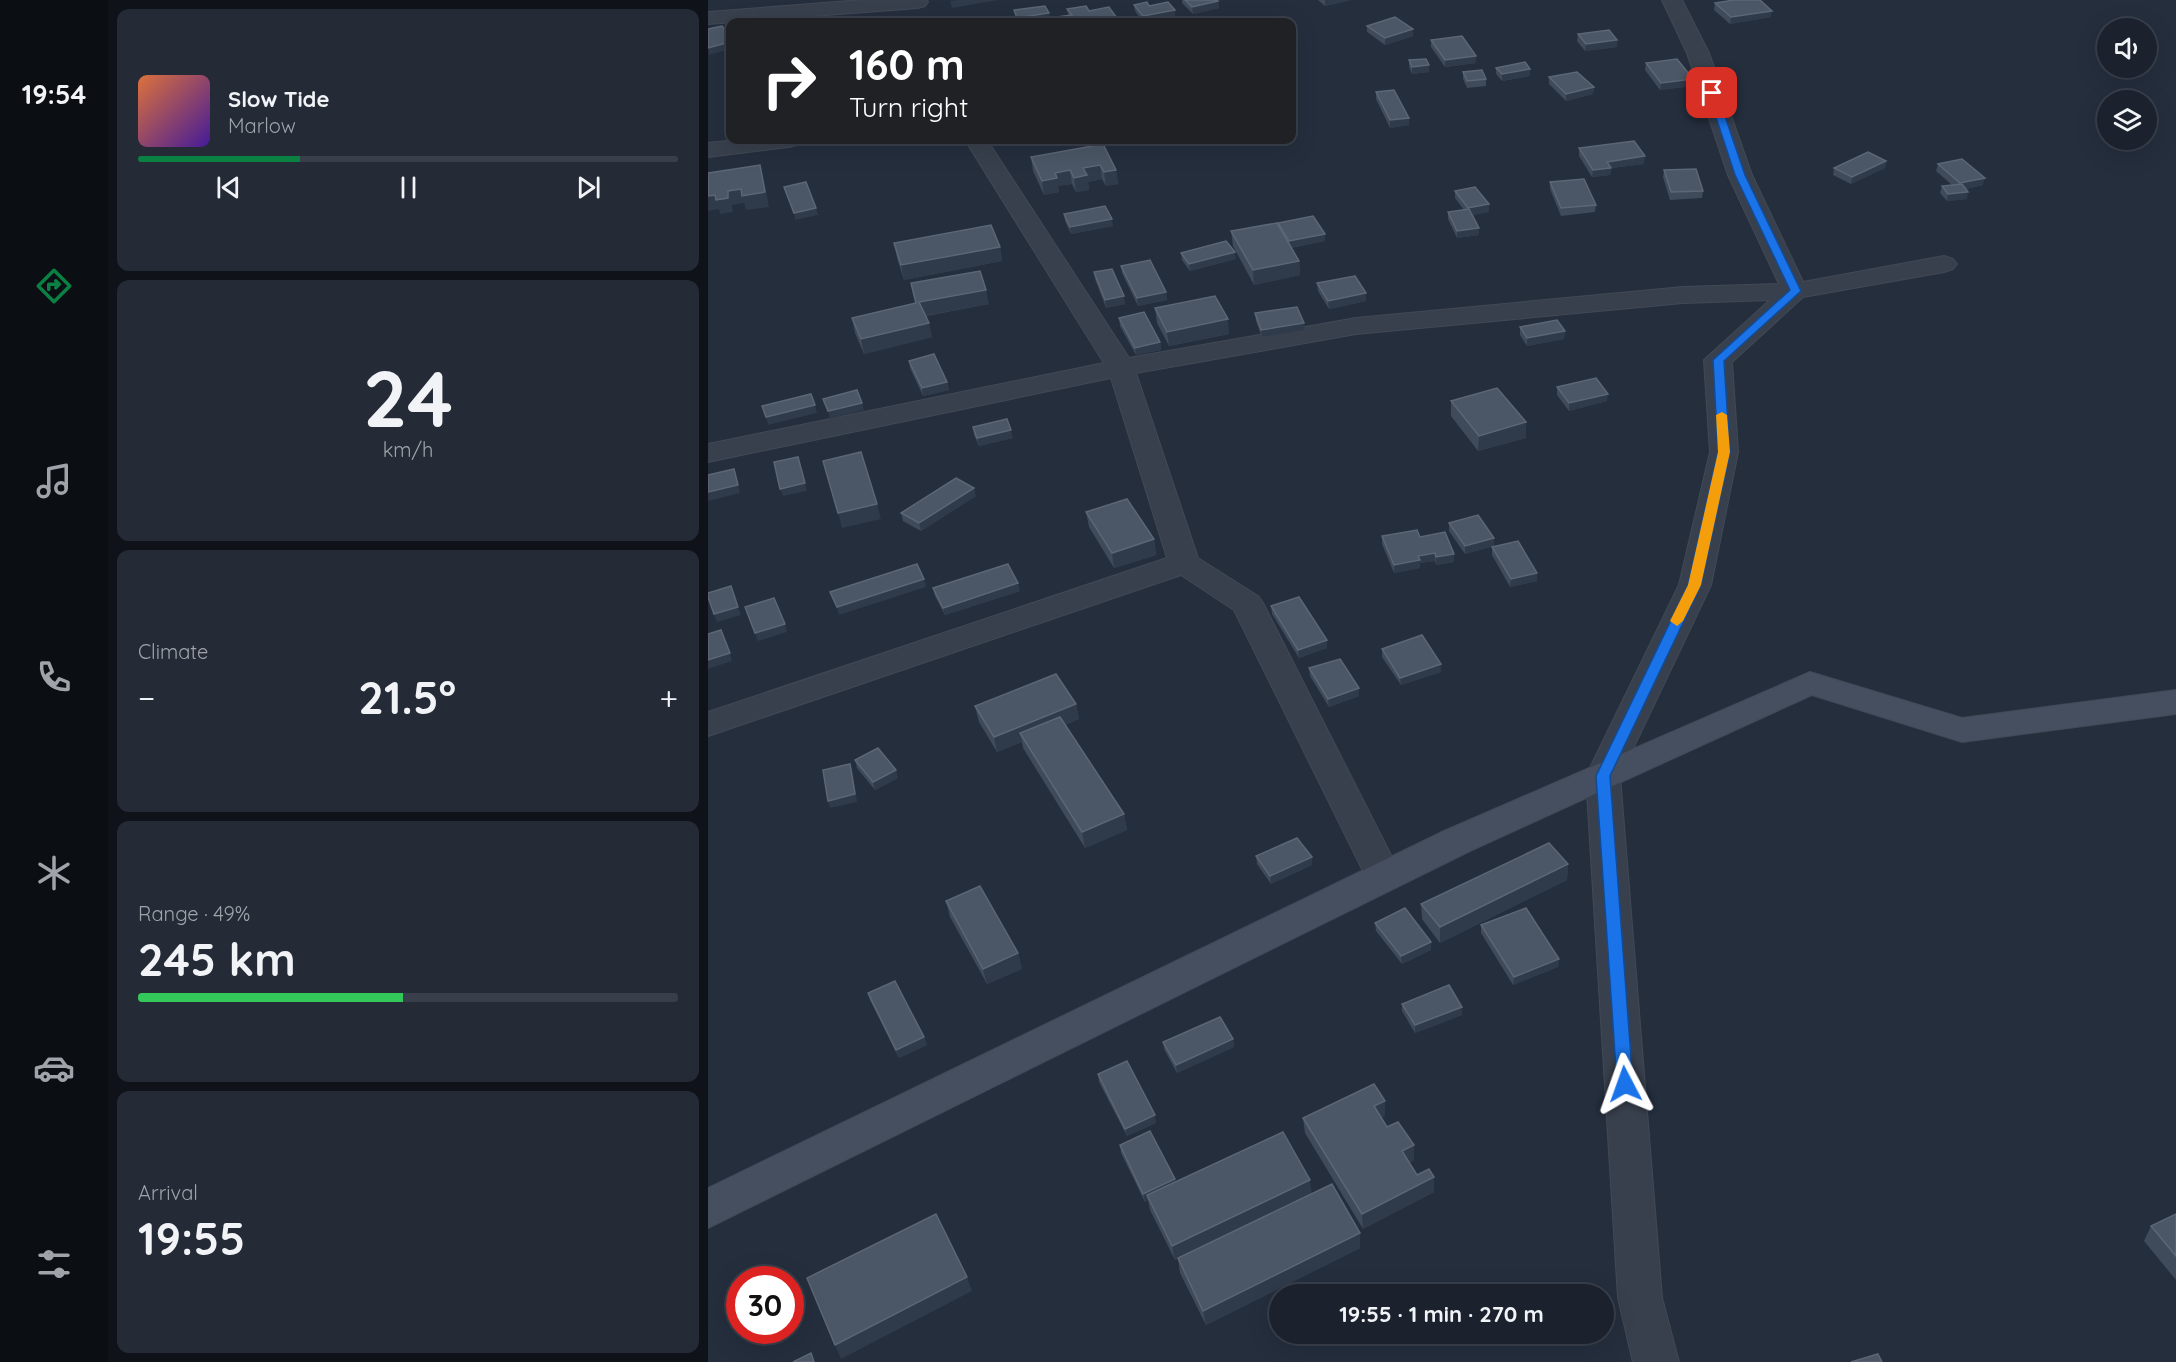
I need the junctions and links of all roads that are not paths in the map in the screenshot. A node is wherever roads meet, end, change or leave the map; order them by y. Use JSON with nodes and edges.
{"nodes":[{"id":1,"x":1672,"y":0,"type":"edge"},
{"id":2,"x":917,"y":1,"type":"edge"},
{"id":3,"x":708,"y":18,"type":"edge"},
{"id":4,"x":924,"y":18,"type":"edge"},
{"id":5,"x":757,"y":144,"type":"edge"},
{"id":6,"x":979,"y":144,"type":"edge"},
{"id":7,"x":708,"y":150,"type":"edge"},
{"id":8,"x":1944,"y":264,"type":"dead end"},
{"id":9,"x":1795,"y":291,"type":"junction"},
{"id":10,"x":1121,"y":368,"type":"junction"},
{"id":11,"x":708,"y":453,"type":"edge"},
{"id":12,"x":1184,"y":563,"type":"junction"},
{"id":13,"x":2176,"y":702,"type":"edge"},
{"id":14,"x":708,"y":724,"type":"edge"},
{"id":15,"x":1603,"y":776,"type":"junction"},
{"id":16,"x":1384,"y":877,"type":"junction"},
{"id":17,"x":708,"y":1209,"type":"edge"},
{"id":18,"x":1656,"y":1362,"type":"edge"}],
"edges":[{"from":1,"to":9,"type":"street"},
{"from":2,"to":3,"type":"street"},
{"from":2,"to":4,"type":"street"},
{"from":5,"to":7,"type":"street"},
{"from":6,"to":10,"type":"street"},
{"from":8,"to":9,"type":"street"},
{"from":9,"to":10,"type":"street"},
{"from":9,"to":15,"type":"street"},
{"from":10,"to":11,"type":"street"},
{"from":10,"to":12,"type":"street"},
{"from":12,"to":14,"type":"street"},
{"from":12,"to":16,"type":"street"},
{"from":13,"to":15,"type":"street"},
{"from":15,"to":16,"type":"street"},
{"from":15,"to":18,"type":"street"},
{"from":16,"to":17,"type":"street"}]}
